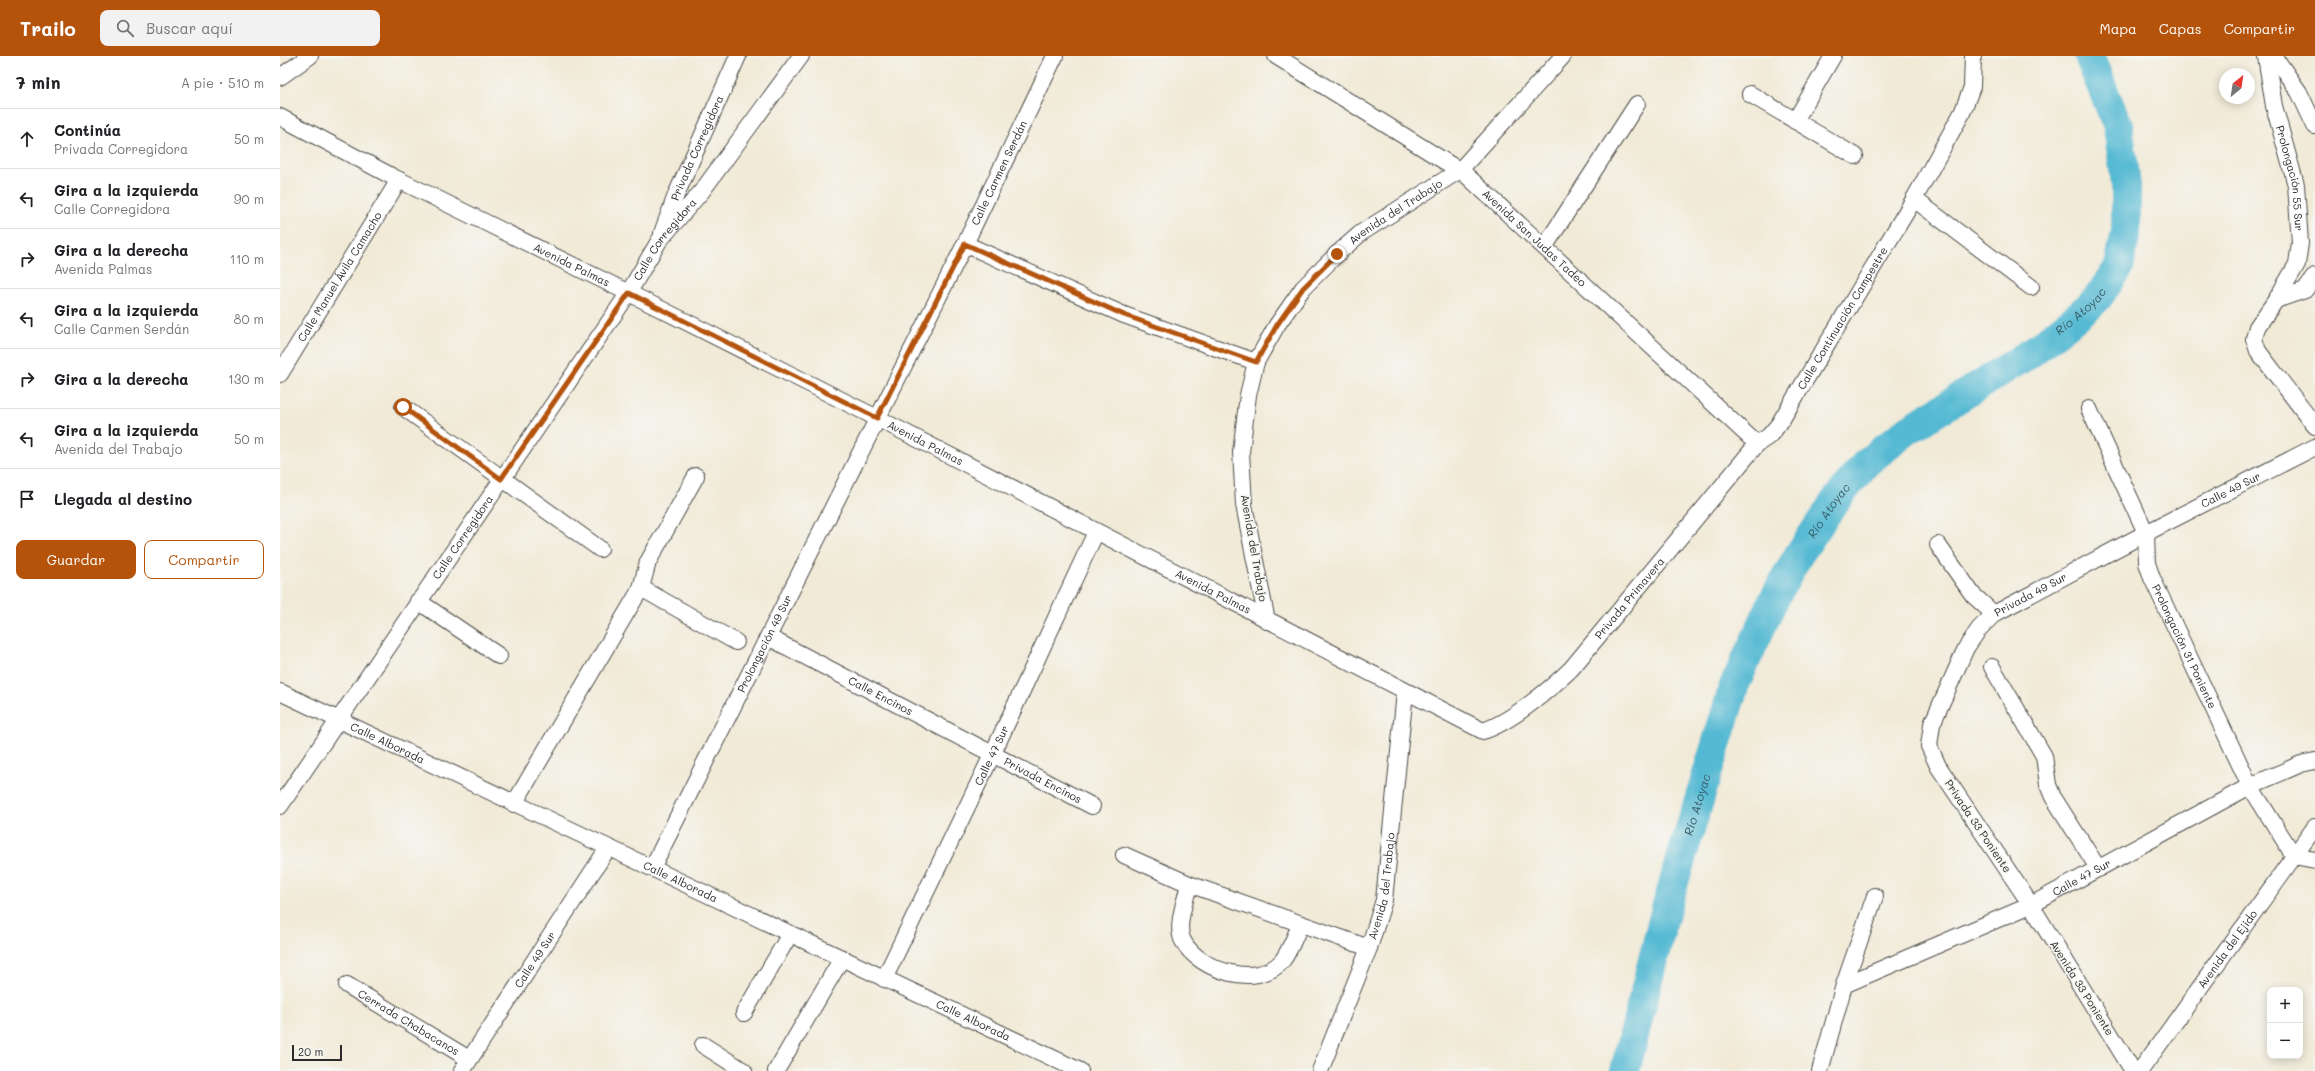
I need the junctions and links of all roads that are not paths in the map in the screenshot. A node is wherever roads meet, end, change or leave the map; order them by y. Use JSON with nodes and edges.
{"nodes":[{"id":1,"x":310,"y":56,"type":"edge"},
{"id":2,"x":738,"y":56,"type":"edge"},
{"id":3,"x":801,"y":56,"type":"edge"},
{"id":4,"x":1055,"y":56,"type":"edge"},
{"id":5,"x":1276,"y":56,"type":"edge"},
{"id":6,"x":1563,"y":56,"type":"edge"},
{"id":7,"x":1833,"y":56,"type":"edge"},
{"id":8,"x":1973,"y":56,"type":"edge"},
{"id":9,"x":2266,"y":56,"type":"edge"},
{"id":10,"x":2274,"y":56,"type":"edge"},
{"id":11,"x":280,"y":77,"type":"edge"},
{"id":12,"x":1750,"y":94,"type":"dead end"},
{"id":13,"x":1637,"y":104,"type":"dead end"},
{"id":14,"x":280,"y":117,"type":"edge"},
{"id":15,"x":1796,"y":121,"type":"junction"},
{"id":16,"x":2315,"y":126,"type":"edge"},
{"id":17,"x":1855,"y":156,"type":"dead end"},
{"id":18,"x":1460,"y":170,"type":"junction"},
{"id":19,"x":399,"y":180,"type":"junction"},
{"id":20,"x":1914,"y":199,"type":"junction"},
{"id":21,"x":659,"y":241,"type":"junction"},
{"id":22,"x":965,"y":244,"type":"junction"},
{"id":23,"x":1545,"y":246,"type":"junction"},
{"id":24,"x":2315,"y":276,"type":"edge"},
{"id":25,"x":2031,"y":287,"type":"dead end"},
{"id":26,"x":629,"y":293,"type":"junction"},
{"id":27,"x":2276,"y":300,"type":"junction"},
{"id":28,"x":1256,"y":362,"type":"junction"},
{"id":29,"x":280,"y":374,"type":"edge"},
{"id":30,"x":403,"y":407,"type":"dead end"},
{"id":31,"x":2089,"y":409,"type":"dead end"},
{"id":32,"x":877,"y":418,"type":"junction"},
{"id":33,"x":2315,"y":426,"type":"edge"},
{"id":34,"x":1763,"y":440,"type":"junction"},
{"id":35,"x":2315,"y":447,"type":"edge"},
{"id":36,"x":696,"y":476,"type":"dead end"},
{"id":37,"x":501,"y":479,"type":"junction"},
{"id":38,"x":1096,"y":532,"type":"junction"},
{"id":39,"x":2146,"y":533,"type":"junction"},
{"id":40,"x":1938,"y":544,"type":"dead end"},
{"id":41,"x":600,"y":549,"type":"dead end"},
{"id":42,"x":641,"y":588,"type":"junction"},
{"id":43,"x":418,"y":601,"type":"junction"},
{"id":44,"x":1994,"y":614,"type":"junction"},
{"id":45,"x":1267,"y":621,"type":"junction"},
{"id":46,"x":768,"y":637,"type":"junction"},
{"id":47,"x":736,"y":642,"type":"dead end"},
{"id":48,"x":499,"y":656,"type":"dead end"},
{"id":49,"x":1992,"y":667,"type":"dead end"},
{"id":50,"x":280,"y":692,"type":"edge"},
{"id":51,"x":1405,"y":692,"type":"junction"},
{"id":52,"x":337,"y":721,"type":"junction"},
{"id":53,"x":1483,"y":731,"type":"joint"},
{"id":54,"x":993,"y":753,"type":"junction"},
{"id":55,"x":2315,"y":761,"type":"edge"},
{"id":56,"x":2250,"y":786,"type":"junction"},
{"id":57,"x":514,"y":804,"type":"junction"},
{"id":58,"x":280,"y":806,"type":"edge"},
{"id":59,"x":1092,"y":806,"type":"dead end"},
{"id":60,"x":2315,"y":827,"type":"edge"},
{"id":61,"x":608,"y":848,"type":"junction"},
{"id":62,"x":1124,"y":855,"type":"dead end"},
{"id":63,"x":2294,"y":856,"type":"junction"},
{"id":64,"x":2315,"y":860,"type":"edge"},
{"id":65,"x":652,"y":868,"type":"junction"},
{"id":66,"x":2098,"y":868,"type":"junction"},
{"id":67,"x":1189,"y":884,"type":"junction"},
{"id":68,"x":1875,"y":896,"type":"dead end"},
{"id":69,"x":2031,"y":905,"type":"junction"},
{"id":70,"x":1300,"y":925,"type":"junction"},
{"id":71,"x":790,"y":934,"type":"junction"},
{"id":72,"x":1369,"y":948,"type":"junction"},
{"id":73,"x":842,"y":958,"type":"junction"},
{"id":74,"x":884,"y":979,"type":"junction"},
{"id":75,"x":348,"y":985,"type":"dead end"},
{"id":76,"x":1844,"y":985,"type":"junction"},
{"id":77,"x":744,"y":1013,"type":"dead end"},
{"id":78,"x":703,"y":1045,"type":"dead end"},
{"id":79,"x":466,"y":1065,"type":"edge"},
{"id":80,"x":1062,"y":1068,"type":"edge"},
{"id":81,"x":744,"y":1071,"type":"edge"},
{"id":82,"x":776,"y":1071,"type":"edge"},
{"id":83,"x":1080,"y":1071,"type":"edge"},
{"id":84,"x":1320,"y":1071,"type":"edge"},
{"id":85,"x":1820,"y":1071,"type":"edge"},
{"id":86,"x":2134,"y":1071,"type":"edge"},
{"id":87,"x":2140,"y":1071,"type":"edge"}],
"edges":[{"from":1,"to":11,"type":"street"},
{"from":2,"to":21,"type":"street","name":"Privada Corregidora"},
{"from":3,"to":21,"type":"street","name":"Calle Corregidora"},
{"from":4,"to":22,"type":"street","name":"Calle Carmen Serdán"},
{"from":5,"to":18,"type":"street","name":"Avenida San Judas Tadeo"},
{"from":6,"to":18,"type":"street","name":"Avenida del Trabajo"},
{"from":7,"to":15,"type":"street"},
{"from":8,"to":20,"type":"street","name":"Calle Continuación Campestre"},
{"from":9,"to":27,"type":"street","name":"Prolongación 55 Sur"},
{"from":10,"to":16,"type":"street"},
{"from":12,"to":15,"type":"street"},
{"from":13,"to":23,"type":"street"},
{"from":14,"to":19,"type":"street","name":"Avenida Palmas"},
{"from":15,"to":17,"type":"street"},
{"from":18,"to":23,"type":"street","name":"Avenida San Judas Tadeo"},
{"from":18,"to":28,"type":"street","name":"Avenida del Trabajo"},
{"from":19,"to":26,"type":"street","name":"Avenida Palmas"},
{"from":19,"to":29,"type":"street","name":"Calle Manuel Ávila Camacho"},
{"from":20,"to":25,"type":"street"},
{"from":20,"to":34,"type":"street","name":"Calle Continuación Campestre"},
{"from":21,"to":26,"type":"street","name":"Calle Corregidora"},
{"from":22,"to":28,"type":"street"},
{"from":22,"to":32,"type":"street","name":"Calle Carmen Serdán"},
{"from":23,"to":34,"type":"street","name":"Avenida San Judas Tadeo"},
{"from":24,"to":27,"type":"street"},
{"from":26,"to":32,"type":"street","name":"Avenida Palmas"},
{"from":26,"to":37,"type":"street","name":"Calle Corregidora"},
{"from":27,"to":33,"type":"street","name":"Prolongación 55 Sur"},
{"from":28,"to":45,"type":"street","name":"Avenida del Trabajo"},
{"from":30,"to":37,"type":"street"},
{"from":31,"to":39,"type":"street","name":"Prolongación 31 Poniente"},
{"from":32,"to":38,"type":"street","name":"Avenida Palmas"},
{"from":32,"to":46,"type":"street","name":"Prolongación 49 Sur"},
{"from":34,"to":53,"type":"street","name":"Privada Primavera"},
{"from":35,"to":39,"type":"street","name":"Calle 49 Sur"},
{"from":36,"to":42,"type":"street"},
{"from":37,"to":41,"type":"street"},
{"from":37,"to":43,"type":"street","name":"Calle Corregidora"},
{"from":38,"to":45,"type":"street","name":"Avenida Palmas"},
{"from":38,"to":54,"type":"street","name":"Calle 47 Sur"},
{"from":39,"to":44,"type":"street","name":"Privada 49 Sur"},
{"from":39,"to":56,"type":"street","name":"Prolongación 31 Poniente"},
{"from":40,"to":44,"type":"street","name":"Privada 49 Sur"},
{"from":42,"to":47,"type":"street"},
{"from":42,"to":57,"type":"street"},
{"from":43,"to":48,"type":"street"},
{"from":43,"to":52,"type":"street","name":"Calle Corregidora"},
{"from":44,"to":69,"type":"street","name":"Privada 33 Poniente"},
{"from":45,"to":51,"type":"street","name":"Avenida Palmas"},
{"from":46,"to":54,"type":"street","name":"Calle Encinos"},
{"from":46,"to":65,"type":"street","name":"Prolongación 49 Sur"},
{"from":49,"to":66,"type":"street"},
{"from":50,"to":52,"type":"street","name":"Calle Alborada"},
{"from":51,"to":53,"type":"street","name":"Avenida Palmas"},
{"from":51,"to":72,"type":"street","name":"Avenida del Trabajo"},
{"from":52,"to":57,"type":"street","name":"Calle Alborada"},
{"from":52,"to":58,"type":"street","name":"Calle Corregidora"},
{"from":54,"to":59,"type":"street","name":"Privada Encinos"},
{"from":54,"to":74,"type":"street","name":"Calle 47 Sur"},
{"from":55,"to":56,"type":"street","name":"Calle 47 Sur"},
{"from":56,"to":63,"type":"street","name":"Prolongación 31 Poniente"},
{"from":56,"to":66,"type":"street","name":"Calle 47 Sur"},
{"from":57,"to":61,"type":"street","name":"Calle Alborada"},
{"from":60,"to":63,"type":"street","name":"Avenida del Ejido"},
{"from":61,"to":65,"type":"street","name":"Calle Alborada"},
{"from":61,"to":79,"type":"street","name":"Calle 49 Sur"},
{"from":62,"to":67,"type":"street"},
{"from":63,"to":64,"type":"street"},
{"from":63,"to":87,"type":"street","name":"Avenida del Ejido"},
{"from":65,"to":71,"type":"street","name":"Calle Alborada"},
{"from":66,"to":69,"type":"street","name":"Calle 47 Sur"},
{"from":67,"to":70,"type":"street"},
{"from":67,"to":70,"type":"street"},
{"from":68,"to":76,"type":"street"},
{"from":69,"to":76,"type":"street","name":"Calle 47 Sur"},
{"from":69,"to":86,"type":"street","name":"Avenida 33 Poniente"},
{"from":70,"to":72,"type":"street"},
{"from":71,"to":73,"type":"street","name":"Calle Alborada"},
{"from":71,"to":77,"type":"street"},
{"from":72,"to":84,"type":"street","name":"Avenida del Trabajo"},
{"from":73,"to":74,"type":"street","name":"Calle Alborada"},
{"from":73,"to":82,"type":"street"},
{"from":74,"to":80,"type":"street","name":"Calle Alborada"},
{"from":75,"to":79,"type":"street","name":"Cerrada Chabacanos"},
{"from":76,"to":85,"type":"street"},
{"from":78,"to":81,"type":"street"},
{"from":80,"to":83,"type":"street","name":"Calle Alborada"}]}
